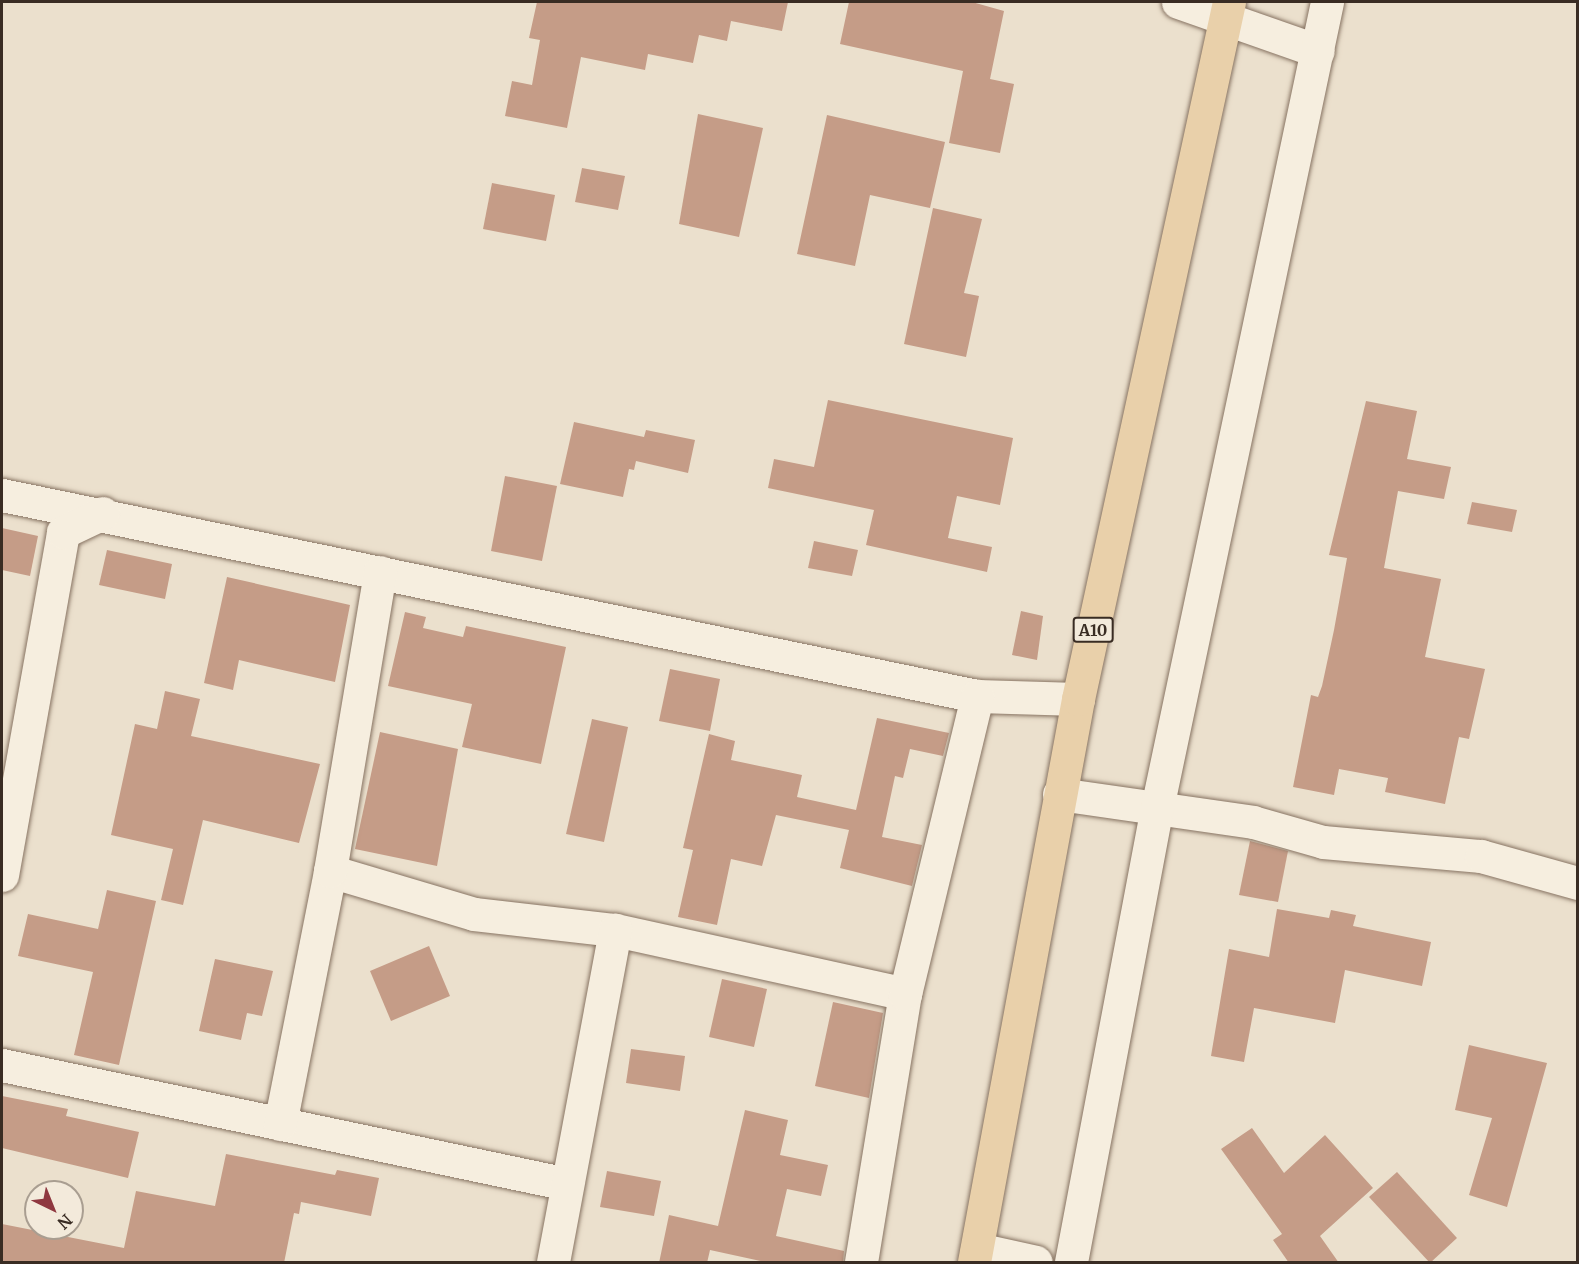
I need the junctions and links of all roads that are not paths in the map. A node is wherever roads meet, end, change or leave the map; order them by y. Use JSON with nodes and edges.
{"nodes":[{"id":1,"x":1178,"y":2,"type":"edge"},
{"id":2,"x":1328,"y":2,"type":"edge"},
{"id":3,"x":1228,"y":10,"type":"edge"},
{"id":4,"x":1318,"y":51,"type":"junction"},
{"id":5,"x":2,"y":495,"type":"edge"},
{"id":6,"x":103,"y":513,"type":"junction"},
{"id":7,"x":380,"y":572,"type":"junction"},
{"id":8,"x":977,"y":696,"type":"junction"},
{"id":9,"x":1078,"y":699,"type":"junction"},
{"id":10,"x":1059,"y":794,"type":"junction"},
{"id":11,"x":1157,"y":808,"type":"junction"},
{"id":12,"x":330,"y":871,"type":"junction"},
{"id":13,"x":2,"y":875,"type":"edge"},
{"id":14,"x":1578,"y":883,"type":"edge"},
{"id":15,"x":615,"y":930,"type":"junction"},
{"id":16,"x":905,"y":994,"type":"junction"},
{"id":17,"x":2,"y":1065,"type":"edge"},
{"id":18,"x":280,"y":1124,"type":"junction"},
{"id":19,"x":567,"y":1184,"type":"junction"},
{"id":20,"x":975,"y":1256,"type":"edge"},
{"id":21,"x":553,"y":1263,"type":"edge"},
{"id":22,"x":861,"y":1263,"type":"edge"},
{"id":23,"x":1036,"y":1263,"type":"edge"},
{"id":24,"x":1071,"y":1263,"type":"edge"}],
"edges":[{"from":1,"to":3,"type":"street"},
{"from":2,"to":4,"type":"street"},
{"from":3,"to":4,"type":"street"},
{"from":3,"to":9,"type":"main road","number":"A10"},
{"from":4,"to":11,"type":"street"},
{"from":5,"to":6,"type":"street"},
{"from":6,"to":7,"type":"street"},
{"from":6,"to":13,"type":"street"},
{"from":7,"to":8,"type":"street"},
{"from":7,"to":12,"type":"street"},
{"from":8,"to":9,"type":"street"},
{"from":8,"to":16,"type":"street"},
{"from":9,"to":10,"type":"main road","number":"A10"},
{"from":10,"to":11,"type":"street"},
{"from":10,"to":20,"type":"main road","number":"A10"},
{"from":11,"to":14,"type":"street"},
{"from":11,"to":24,"type":"street"},
{"from":12,"to":15,"type":"street"},
{"from":12,"to":18,"type":"street"},
{"from":15,"to":16,"type":"street"},
{"from":15,"to":19,"type":"street"},
{"from":16,"to":22,"type":"street"},
{"from":17,"to":18,"type":"street"},
{"from":18,"to":19,"type":"street"},
{"from":19,"to":21,"type":"street"},
{"from":20,"to":23,"type":"street"}]}
